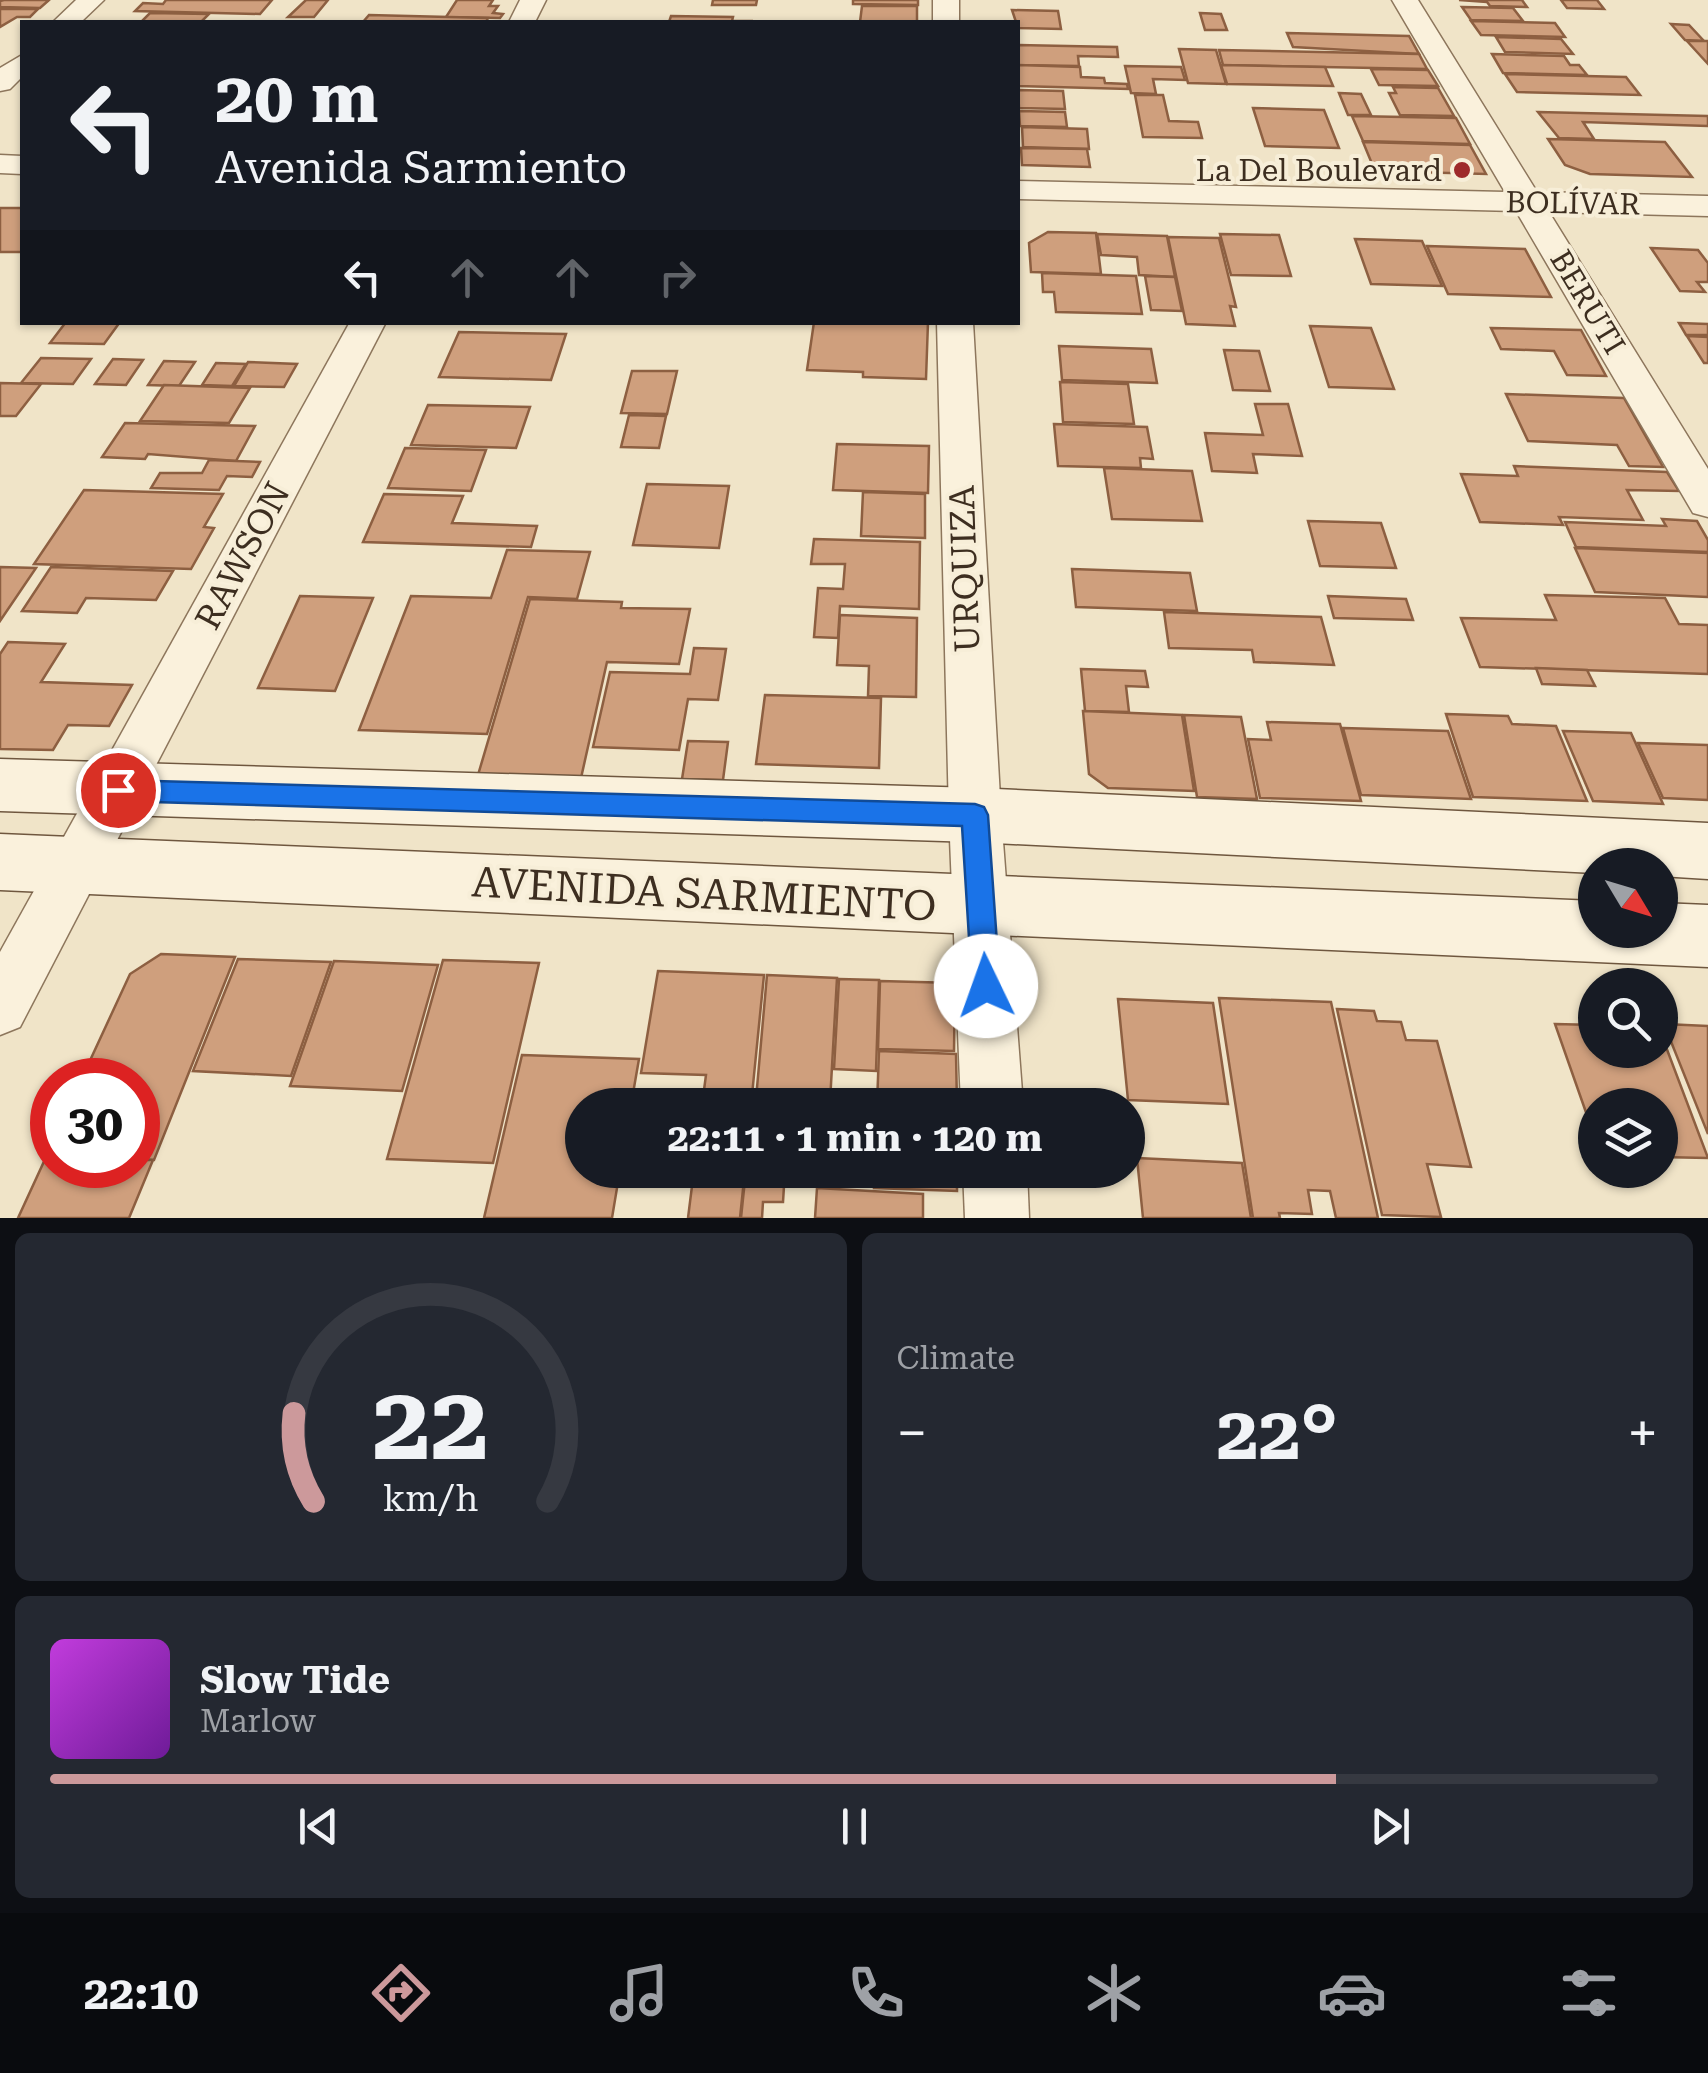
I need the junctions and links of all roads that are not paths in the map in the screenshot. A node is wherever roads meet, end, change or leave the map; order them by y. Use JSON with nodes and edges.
{"nodes":[{"id":1,"x":91,"y":0,"type":"edge"},
{"id":2,"x":1405,"y":0,"type":"edge"},
{"id":3,"x":68,"y":20,"type":"edge"},
{"id":4,"x":20,"y":65,"type":"edge"},
{"id":5,"x":0,"y":84,"type":"edge"},
{"id":6,"x":1020,"y":190,"type":"edge"},
{"id":7,"x":1528,"y":201,"type":"junction"},
{"id":8,"x":1708,"y":206,"type":"edge"},
{"id":9,"x":366,"y":325,"type":"edge"},
{"id":10,"x":955,"y":325,"type":"edge"},
{"id":11,"x":1708,"y":503,"type":"edge"},
{"id":12,"x":0,"y":785,"type":"edge"},
{"id":13,"x":118,"y":790,"type":"junction"},
{"id":14,"x":975,"y":815,"type":"junction"},
{"id":15,"x":1708,"y":851,"type":"edge"},
{"id":16,"x":0,"y":862,"type":"edge"},
{"id":17,"x":76,"y":866,"type":"junction"},
{"id":18,"x":982,"y":906,"type":"junction"},
{"id":19,"x":1708,"y":936,"type":"edge"},
{"id":20,"x":0,"y":1008,"type":"edge"},
{"id":21,"x":991,"y":1088,"type":"edge"},
{"id":22,"x":996,"y":1188,"type":"edge"},
{"id":23,"x":997,"y":1218,"type":"edge"}],
"edges":[{"from":1,"to":3,"type":"street"},
{"from":2,"to":7,"type":"street","name":"BERUTI"},
{"from":4,"to":5,"type":"street"},
{"from":6,"to":7,"type":"street","name":"BOLÍVAR"},
{"from":7,"to":8,"type":"street","name":"BOLÍVAR"},
{"from":7,"to":11,"type":"street","name":"BERUTI"},
{"from":9,"to":13,"type":"street","name":"RAWSON"},
{"from":10,"to":14,"type":"street","name":"URQUIZA"},
{"from":12,"to":13,"type":"main road"},
{"from":13,"to":14,"type":"main road"},
{"from":13,"to":17,"type":"street","name":"RAWSON"},
{"from":14,"to":15,"type":"main road"},
{"from":14,"to":18,"type":"street","name":"URQUIZA"},
{"from":16,"to":17,"type":"main road","name":"AVENIDA SARMIENTO"},
{"from":17,"to":18,"type":"main road","name":"AVENIDA SARMIENTO"},
{"from":17,"to":20,"type":"street","name":"RAWSON"},
{"from":18,"to":19,"type":"main road","name":"AVENIDA SARMIENTO"},
{"from":18,"to":21,"type":"street","name":"URQUIZA"},
{"from":22,"to":23,"type":"street"}]}
